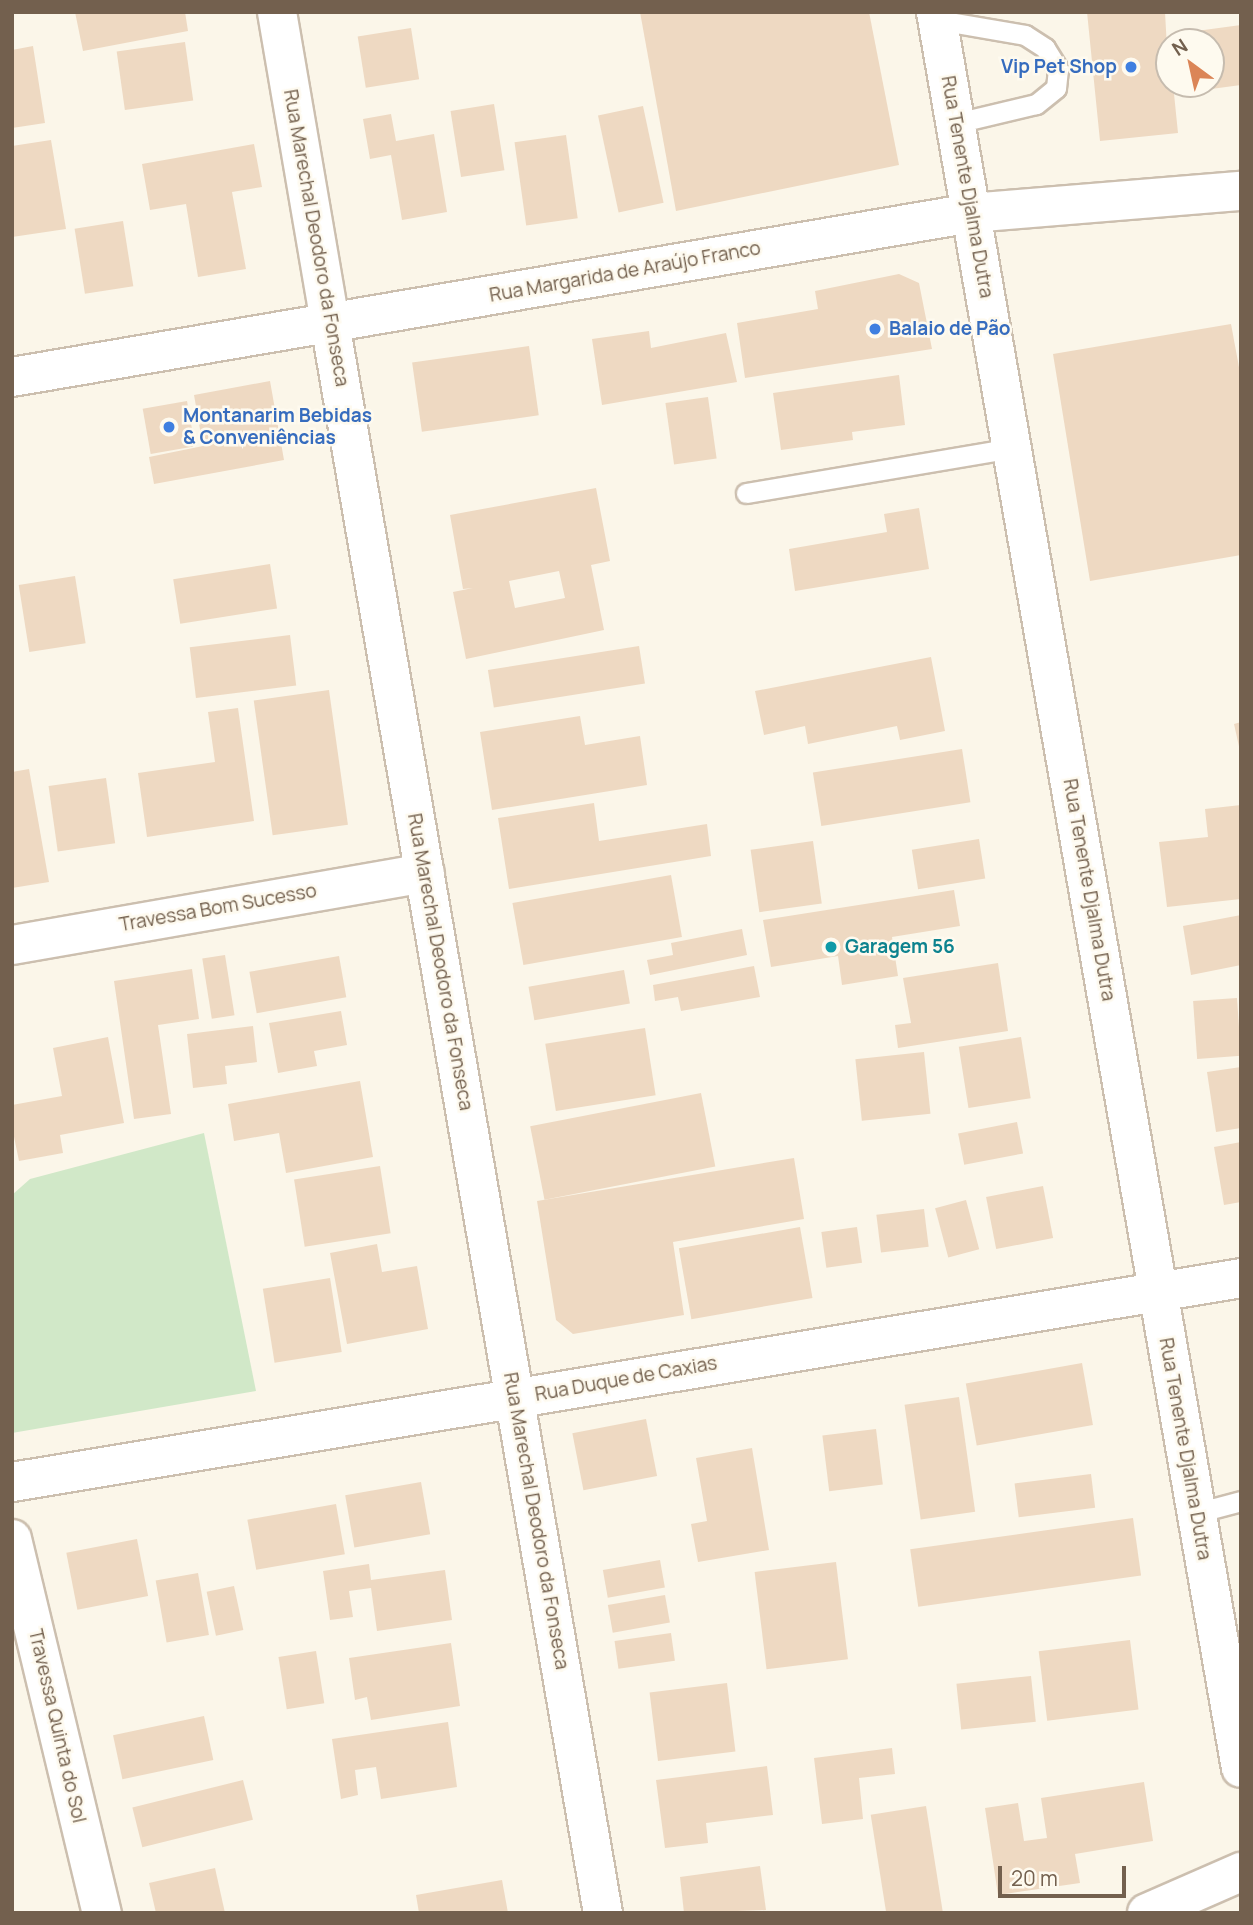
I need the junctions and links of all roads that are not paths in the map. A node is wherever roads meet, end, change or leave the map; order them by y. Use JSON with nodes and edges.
{"nodes":[{"id":1,"x":277,"y":12,"type":"edge"},
{"id":2,"x":937,"y":16,"type":"edge"},
{"id":3,"x":956,"y":122,"type":"junction"},
{"id":4,"x":1241,"y":191,"type":"edge"},
{"id":5,"x":971,"y":213,"type":"junction"},
{"id":6,"x":330,"y":323,"type":"junction"},
{"id":7,"x":12,"y":377,"type":"edge"},
{"id":8,"x":1012,"y":448,"type":"junction"},
{"id":9,"x":746,"y":493,"type":"dead end"},
{"id":10,"x":425,"y":873,"type":"junction"},
{"id":11,"x":12,"y":944,"type":"edge"},
{"id":12,"x":1241,"y":1278,"type":"edge"},
{"id":13,"x":1158,"y":1290,"type":"junction"},
{"id":14,"x":514,"y":1398,"type":"junction"},
{"id":15,"x":12,"y":1482,"type":"edge"},
{"id":16,"x":1241,"y":1501,"type":"edge"},
{"id":17,"x":1196,"y":1513,"type":"junction"},
{"id":18,"x":12,"y":1539,"type":"edge"},
{"id":19,"x":1241,"y":1769,"type":"edge"},
{"id":20,"x":1241,"y":1872,"type":"edge"},
{"id":21,"x":102,"y":1913,"type":"edge"},
{"id":22,"x":603,"y":1913,"type":"edge"},
{"id":23,"x":1147,"y":1913,"type":"edge"}],
"edges":[{"from":1,"to":6,"type":"street","name":"Rua Marechal Deodoro da Fonseca"},
{"from":2,"to":3,"type":"street","name":"Rua Tenente Djalma Dutra"},
{"from":2,"to":3,"type":"lane"},
{"from":3,"to":5,"type":"street","name":"Rua Tenente Djalma Dutra"},
{"from":4,"to":5,"type":"street","name":"Rua Margarida de Araújo Franco"},
{"from":5,"to":6,"type":"street","name":"Rua Margarida de Araújo Franco"},
{"from":5,"to":8,"type":"street","name":"Rua Tenente Djalma Dutra"},
{"from":6,"to":7,"type":"street","name":"Rua Margarida de Araújo Franco"},
{"from":6,"to":10,"type":"street","name":"Rua Marechal Deodoro da Fonseca"},
{"from":8,"to":9,"type":"lane"},
{"from":8,"to":13,"type":"street","name":"Rua Tenente Djalma Dutra"},
{"from":10,"to":11,"type":"street","name":"Travessa Bom Sucesso"},
{"from":10,"to":14,"type":"street","name":"Rua Marechal Deodoro da Fonseca"},
{"from":12,"to":13,"type":"street","name":"Rua Duque de Caxias"},
{"from":13,"to":14,"type":"street","name":"Rua Duque de Caxias"},
{"from":13,"to":17,"type":"street","name":"Rua Tenente Djalma Dutra"},
{"from":14,"to":15,"type":"street","name":"Rua Duque de Caxias"},
{"from":14,"to":22,"type":"street","name":"Rua Marechal Deodoro da Fonseca"},
{"from":16,"to":17,"type":"lane"},
{"from":17,"to":19,"type":"street","name":"Rua Tenente Djalma Dutra"},
{"from":18,"to":21,"type":"street","name":"Travessa Quinta do Sol"},
{"from":20,"to":23,"type":"street"}]}
